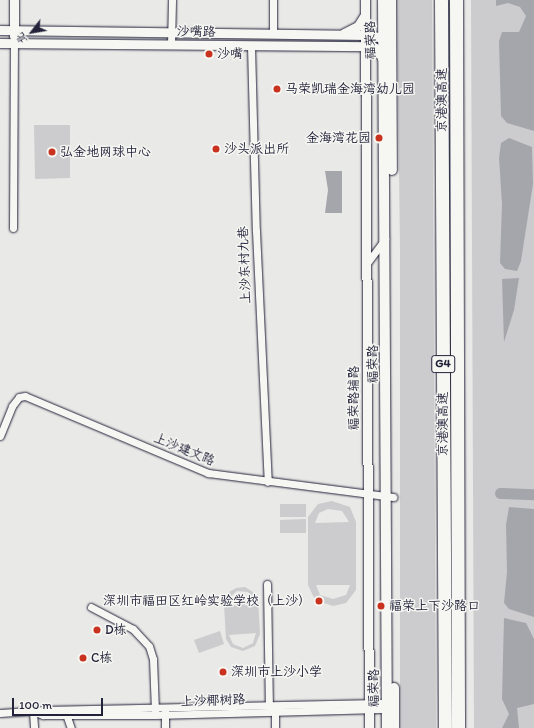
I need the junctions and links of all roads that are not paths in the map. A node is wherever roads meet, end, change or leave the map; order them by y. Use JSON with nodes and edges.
{"nodes":[{"id":1,"x":14,"y":0,"type":"edge"},
{"id":2,"x":172,"y":0,"type":"edge"},
{"id":3,"x":273,"y":0,"type":"edge"},
{"id":4,"x":365,"y":0,"type":"edge"},
{"id":5,"x":383,"y":0,"type":"edge"},
{"id":6,"x":390,"y":0,"type":"edge"},
{"id":7,"x":441,"y":0,"type":"edge"},
{"id":8,"x":456,"y":0,"type":"edge"},
{"id":9,"x":365,"y":14,"type":"junction"},
{"id":10,"x":0,"y":30,"type":"edge"},
{"id":11,"x":14,"y":30,"type":"junction"},
{"id":12,"x":171,"y":32,"type":"junction"},
{"id":13,"x":273,"y":34,"type":"junction"},
{"id":14,"x":339,"y":34,"type":"junction"},
{"id":15,"x":366,"y":35,"type":"junction"},
{"id":16,"x":388,"y":40,"type":"junction"},
{"id":17,"x":0,"y":43,"type":"edge"},
{"id":18,"x":14,"y":43,"type":"junction"},
{"id":19,"x":171,"y":45,"type":"junction"},
{"id":20,"x":251,"y":46,"type":"junction"},
{"id":21,"x":368,"y":46,"type":"junction"},
{"id":22,"x":343,"y":47,"type":"junction"},
{"id":23,"x":384,"y":62,"type":"junction"},
{"id":24,"x":366,"y":68,"type":"junction"},
{"id":25,"x":13,"y":228,"type":"dead end"},
{"id":26,"x":385,"y":239,"type":"junction"},
{"id":27,"x":366,"y":263,"type":"junction"},
{"id":28,"x":0,"y":436,"type":"edge"},
{"id":29,"x":268,"y":482,"type":"junction"},
{"id":30,"x":367,"y":494,"type":"junction"},
{"id":31,"x":390,"y":496,"type":"junction"},
{"id":32,"x":267,"y":584,"type":"dead end"},
{"id":33,"x":91,"y":607,"type":"dead end"},
{"id":34,"x":269,"y":705,"type":"junction"},
{"id":35,"x":369,"y":706,"type":"junction"},
{"id":36,"x":391,"y":706,"type":"junction"},
{"id":37,"x":275,"y":711,"type":"junction"},
{"id":38,"x":33,"y":712,"type":"junction"},
{"id":39,"x":66,"y":712,"type":"junction"},
{"id":40,"x":155,"y":712,"type":"junction"},
{"id":41,"x":165,"y":712,"type":"junction"},
{"id":42,"x":0,"y":713,"type":"edge"},
{"id":43,"x":34,"y":728,"type":"edge"},
{"id":44,"x":71,"y":728,"type":"edge"},
{"id":45,"x":165,"y":728,"type":"edge"},
{"id":46,"x":275,"y":728,"type":"edge"},
{"id":47,"x":369,"y":728,"type":"edge"},
{"id":48,"x":387,"y":728,"type":"edge"},
{"id":49,"x":394,"y":728,"type":"edge"},
{"id":50,"x":445,"y":728,"type":"edge"},
{"id":51,"x":458,"y":728,"type":"edge"}],
"edges":[{"from":1,"to":11,"type":"street"},
{"from":2,"to":12,"type":"street"},
{"from":3,"to":13,"type":"street"},
{"from":4,"to":9,"type":"street","name":"福荣路辅路"},
{"from":5,"to":16,"type":"main road","name":"福荣路"},
{"from":6,"to":16,"type":"main road","name":"福荣路"},
{"from":7,"to":50,"type":"highway","name":"京港澳高速","number":"G4"},
{"from":8,"to":51,"type":"highway","name":"京港澳高速","number":"G4"},
{"from":9,"to":14,"type":"street"},
{"from":9,"to":15,"type":"street","name":"福荣路辅路"},
{"from":10,"to":11,"type":"street","name":"沙嘴路"},
{"from":11,"to":12,"type":"street","name":"沙嘴路"},
{"from":11,"to":18,"type":"street"},
{"from":12,"to":13,"type":"street","name":"沙嘴路"},
{"from":12,"to":19,"type":"street"},
{"from":13,"to":14,"type":"street","name":"沙嘴路"},
{"from":14,"to":15,"type":"street","name":"沙嘴路"},
{"from":15,"to":16,"type":"street","name":"沙嘴路"},
{"from":15,"to":21,"type":"street","name":"福荣路辅路"},
{"from":16,"to":21,"type":"street","name":"沙嘴路"},
{"from":16,"to":23,"type":"main road","name":"福荣路"},
{"from":16,"to":31,"type":"main road","name":"福荣路"},
{"from":17,"to":18,"type":"street","name":"沙嘴路"},
{"from":18,"to":19,"type":"street","name":"沙嘴路"},
{"from":18,"to":25,"type":"street"},
{"from":19,"to":20,"type":"street","name":"沙嘴路"},
{"from":20,"to":22,"type":"street","name":"沙嘴路"},
{"from":20,"to":29,"type":"street","name":"上沙东村九巷"},
{"from":21,"to":22,"type":"street","name":"沙嘴路"},
{"from":21,"to":23,"type":"main road"},
{"from":21,"to":24,"type":"street","name":"福荣路辅路"},
{"from":22,"to":24,"type":"street"},
{"from":23,"to":26,"type":"main road","name":"福荣路"},
{"from":24,"to":27,"type":"street","name":"福荣路辅路"},
{"from":26,"to":27,"type":"street"},
{"from":26,"to":31,"type":"main road","name":"福荣路"},
{"from":27,"to":30,"type":"street","name":"福荣路辅路"},
{"from":28,"to":29,"type":"street","name":"上沙建文路"},
{"from":29,"to":30,"type":"street","name":"上沙建文路"},
{"from":30,"to":31,"type":"street","name":"上沙建文路"},
{"from":30,"to":35,"type":"street","name":"福荣路辅路"},
{"from":31,"to":36,"type":"main road","name":"福荣路"},
{"from":32,"to":34,"type":"street"},
{"from":33,"to":40,"type":"street"},
{"from":34,"to":35,"type":"street","name":"上沙椰树路"},
{"from":34,"to":41,"type":"street","name":"上沙椰树路"},
{"from":35,"to":36,"type":"street","name":"上沙椰树路"},
{"from":35,"to":37,"type":"street","name":"上沙椰树路"},
{"from":35,"to":47,"type":"street","name":"福荣路辅路"},
{"from":36,"to":48,"type":"main road","name":"福荣路"},
{"from":36,"to":49,"type":"main road","name":"福荣路"},
{"from":37,"to":41,"type":"street","name":"上沙椰树路"},
{"from":37,"to":46,"type":"street"},
{"from":38,"to":39,"type":"street","name":"上沙椰树路"},
{"from":38,"to":42,"type":"street","name":"上沙椰树路"},
{"from":38,"to":43,"type":"street"},
{"from":39,"to":40,"type":"street","name":"上沙椰树路"},
{"from":39,"to":44,"type":"street"},
{"from":40,"to":41,"type":"street","name":"上沙椰树路"},
{"from":41,"to":45,"type":"street"}]}
